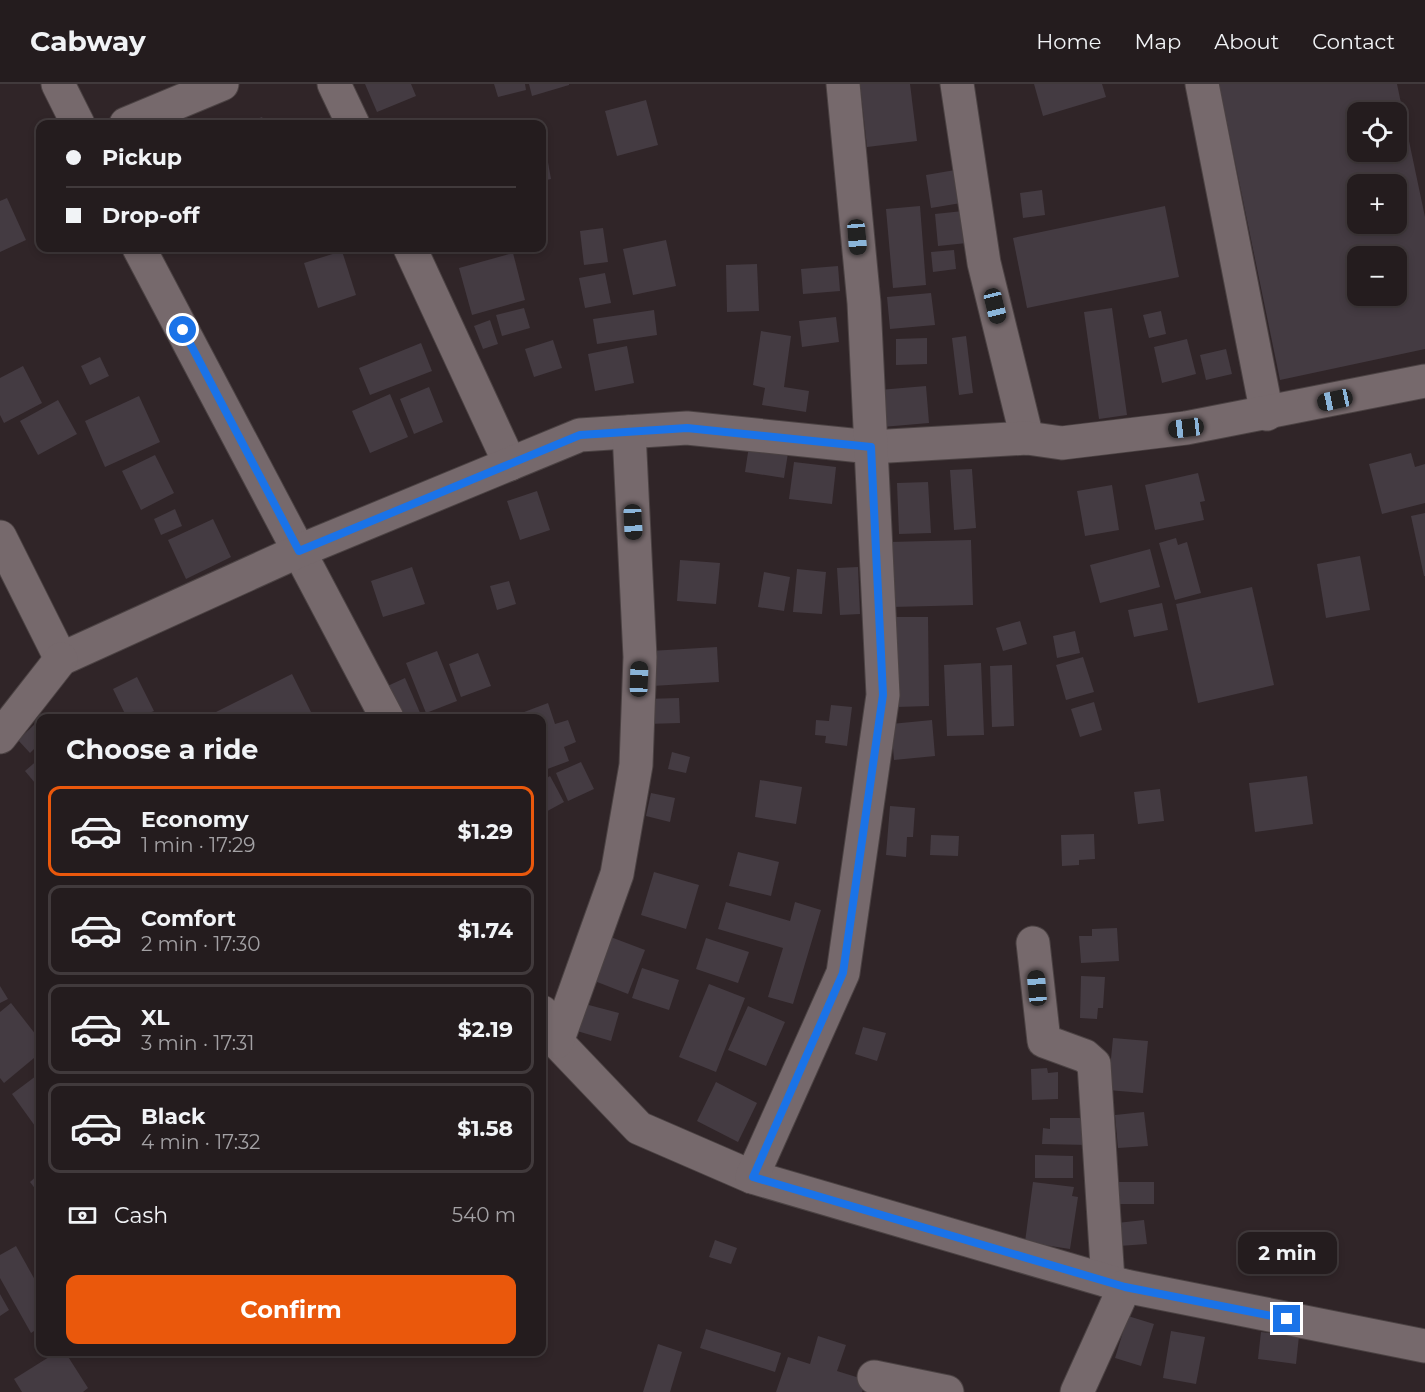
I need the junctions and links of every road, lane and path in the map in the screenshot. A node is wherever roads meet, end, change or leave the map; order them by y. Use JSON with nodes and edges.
{"nodes":[{"id":1,"x":58,"y":84,"type":"edge"},
{"id":2,"x":222,"y":84,"type":"edge"},
{"id":3,"x":334,"y":84,"type":"edge"},
{"id":4,"x":843,"y":84,"type":"edge"},
{"id":5,"x":957,"y":84,"type":"edge"},
{"id":6,"x":1202,"y":84,"type":"edge"},
{"id":7,"x":76,"y":120,"type":"edge"},
{"id":8,"x":136,"y":120,"type":"edge"},
{"id":9,"x":351,"y":120,"type":"edge"},
{"id":10,"x":141,"y":252,"type":"edge"},
{"id":11,"x":412,"y":252,"type":"edge"},
{"id":12,"x":1425,"y":381,"type":"edge"},
{"id":13,"x":1267,"y":414,"type":"junction"},
{"id":14,"x":629,"y":432,"type":"junction"},
{"id":15,"x":1027,"y":438,"type":"junction"},
{"id":16,"x":871,"y":447,"type":"junction"},
{"id":17,"x":510,"y":464,"type":"junction"},
{"id":18,"x":0,"y":537,"type":"edge"},
{"id":19,"x":299,"y":551,"type":"junction"},
{"id":20,"x":61,"y":659,"type":"junction"},
{"id":21,"x":385,"y":714,"type":"edge"},
{"id":22,"x":0,"y":737,"type":"edge"},
{"id":23,"x":1033,"y":943,"type":"dead end"},
{"id":24,"x":546,"y":1020,"type":"edge"},
{"id":25,"x":557,"y":1042,"type":"junction"},
{"id":26,"x":753,"y":1177,"type":"junction"},
{"id":27,"x":1116,"y":1284,"type":"junction"},
{"id":28,"x":1425,"y":1346,"type":"edge"},
{"id":29,"x":874,"y":1377,"type":"dead end"},
{"id":30,"x":947,"y":1392,"type":"edge"},
{"id":31,"x":1077,"y":1392,"type":"edge"}],
"edges":[{"from":1,"to":7,"type":"street"},
{"from":2,"to":8,"type":"street"},
{"from":3,"to":9,"type":"street"},
{"from":4,"to":16,"type":"street"},
{"from":5,"to":15,"type":"street"},
{"from":6,"to":13,"type":"street"},
{"from":10,"to":19,"type":"street"},
{"from":11,"to":17,"type":"street"},
{"from":12,"to":13,"type":"street"},
{"from":13,"to":15,"type":"street"},
{"from":14,"to":16,"type":"street"},
{"from":14,"to":17,"type":"street"},
{"from":14,"to":25,"type":"street"},
{"from":15,"to":16,"type":"street"},
{"from":16,"to":26,"type":"street"},
{"from":17,"to":19,"type":"street"},
{"from":18,"to":20,"type":"street"},
{"from":19,"to":20,"type":"street"},
{"from":19,"to":21,"type":"street"},
{"from":20,"to":22,"type":"street"},
{"from":23,"to":27,"type":"street"},
{"from":24,"to":25,"type":"street"},
{"from":25,"to":26,"type":"street"},
{"from":26,"to":27,"type":"street"},
{"from":27,"to":28,"type":"street"},
{"from":27,"to":31,"type":"street"},
{"from":29,"to":30,"type":"street"}]}
